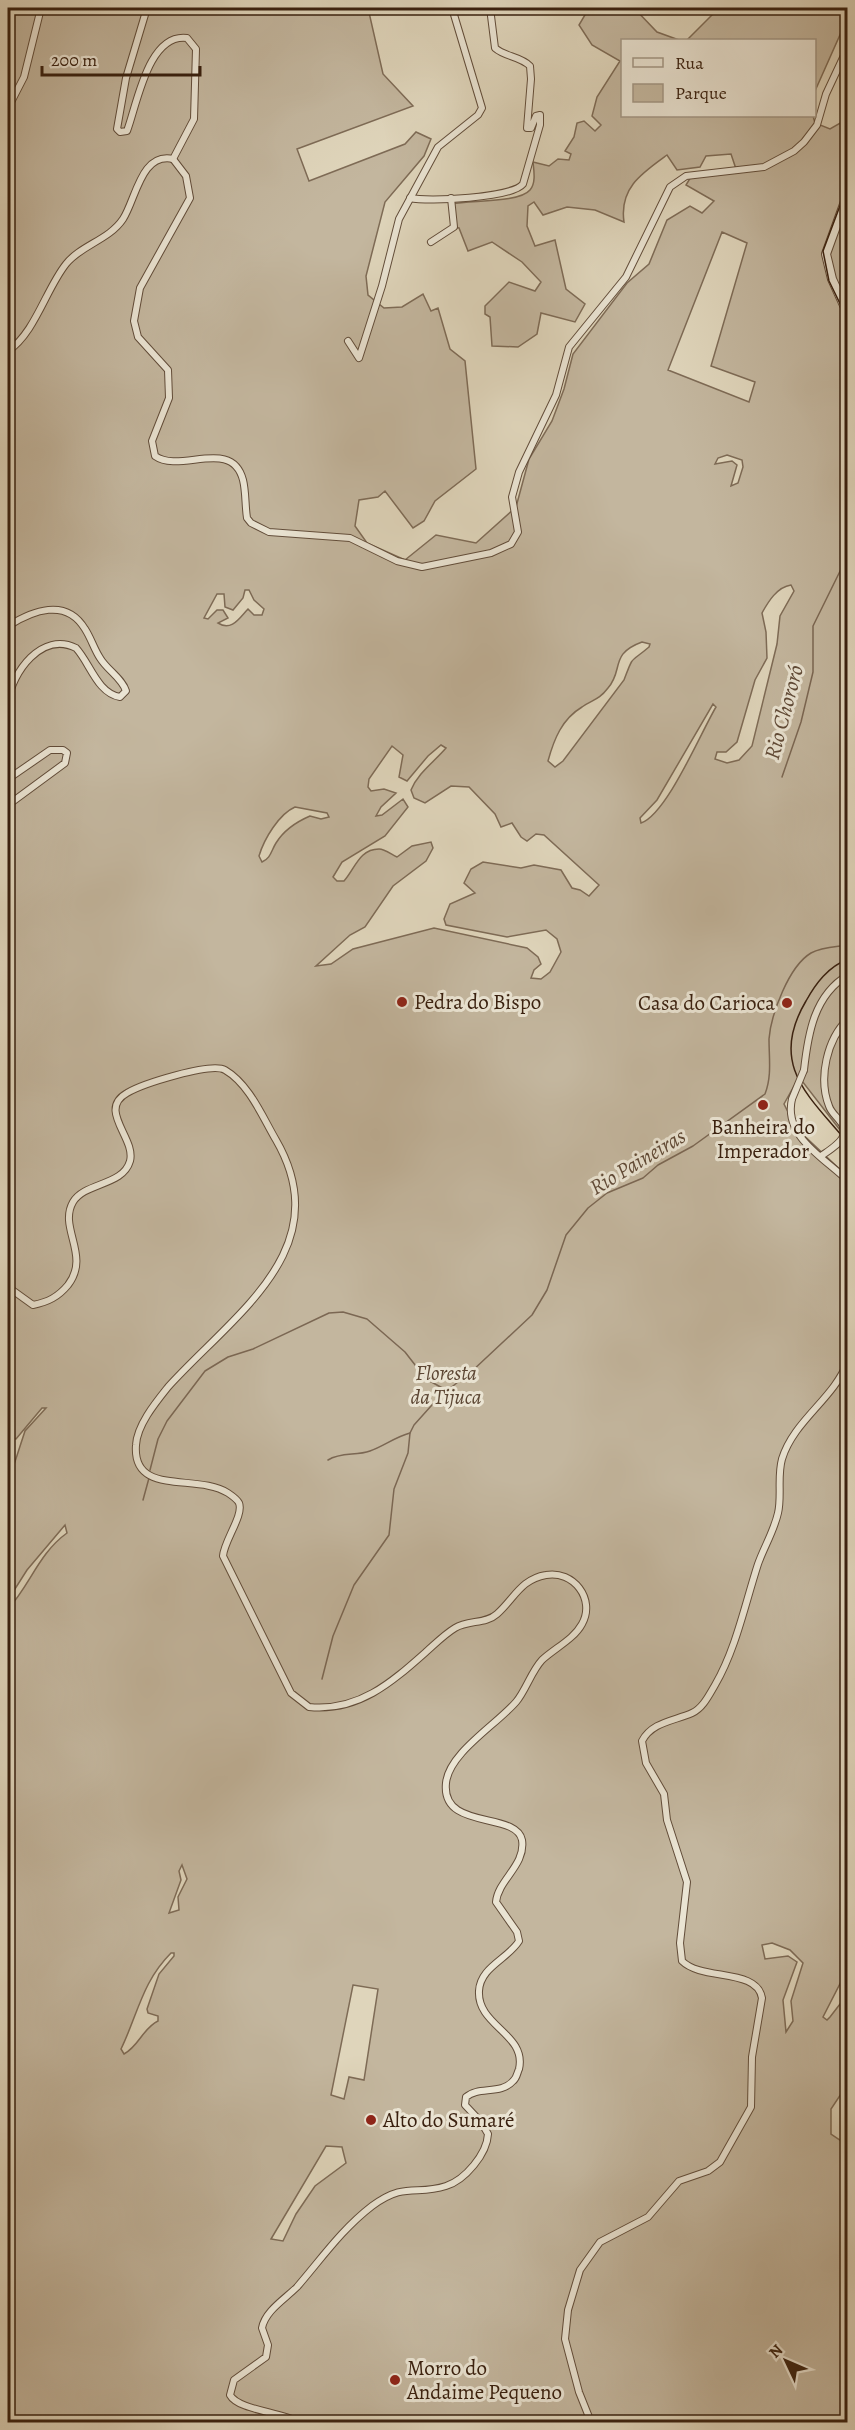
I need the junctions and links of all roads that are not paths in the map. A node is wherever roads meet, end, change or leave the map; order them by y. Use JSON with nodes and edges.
{"nodes":[{"id":1,"x":41,"y":8,"type":"edge"},
{"id":2,"x":147,"y":8,"type":"edge"},
{"id":3,"x":452,"y":8,"type":"edge"},
{"id":4,"x":490,"y":8,"type":"edge"},
{"id":5,"x":848,"y":47,"type":"edge"},
{"id":6,"x":8,"y":108,"type":"edge"},
{"id":7,"x":173,"y":159,"type":"junction"},
{"id":8,"x":848,"y":163,"type":"edge"},
{"id":9,"x":410,"y":198,"type":"junction"},
{"id":10,"x":451,"y":198,"type":"junction"},
{"id":11,"x":431,"y":242,"type":"dead end"},
{"id":12,"x":848,"y":314,"type":"edge"},
{"id":13,"x":348,"y":340,"type":"dead end"},
{"id":14,"x":8,"y":351,"type":"edge"},
{"id":15,"x":8,"y":626,"type":"edge"},
{"id":16,"x":8,"y":702,"type":"edge"},
{"id":17,"x":8,"y":779,"type":"edge"},
{"id":18,"x":8,"y":805,"type":"edge"},
{"id":19,"x":8,"y":842,"type":"edge"},
{"id":20,"x":8,"y":858,"type":"edge"},
{"id":21,"x":848,"y":975,"type":"edge"},
{"id":22,"x":848,"y":1019,"type":"edge"},
{"id":23,"x":821,"y":1156,"type":"junction"},
{"id":24,"x":848,"y":1181,"type":"edge"},
{"id":25,"x":8,"y":1287,"type":"edge"},
{"id":26,"x":848,"y":1361,"type":"edge"},
{"id":27,"x":298,"y":2422,"type":"edge"},
{"id":28,"x":591,"y":2422,"type":"edge"}],
"edges":[{"from":1,"to":6,"type":"street"},
{"from":2,"to":7,"type":"street"},
{"from":3,"to":9,"type":"street"},
{"from":4,"to":10,"type":"street"},
{"from":5,"to":7,"type":"street"},
{"from":7,"to":14,"type":"street"},
{"from":8,"to":12,"type":"street"},
{"from":9,"to":10,"type":"street"},
{"from":9,"to":13,"type":"street"},
{"from":10,"to":11,"type":"street"},
{"from":15,"to":16,"type":"street"},
{"from":17,"to":18,"type":"street"},
{"from":19,"to":20,"type":"street"},
{"from":21,"to":23,"type":"street","bridge":true},
{"from":22,"to":23,"type":"street"},
{"from":23,"to":24,"type":"street"},
{"from":25,"to":27,"type":"street"},
{"from":26,"to":28,"type":"street"}]}
